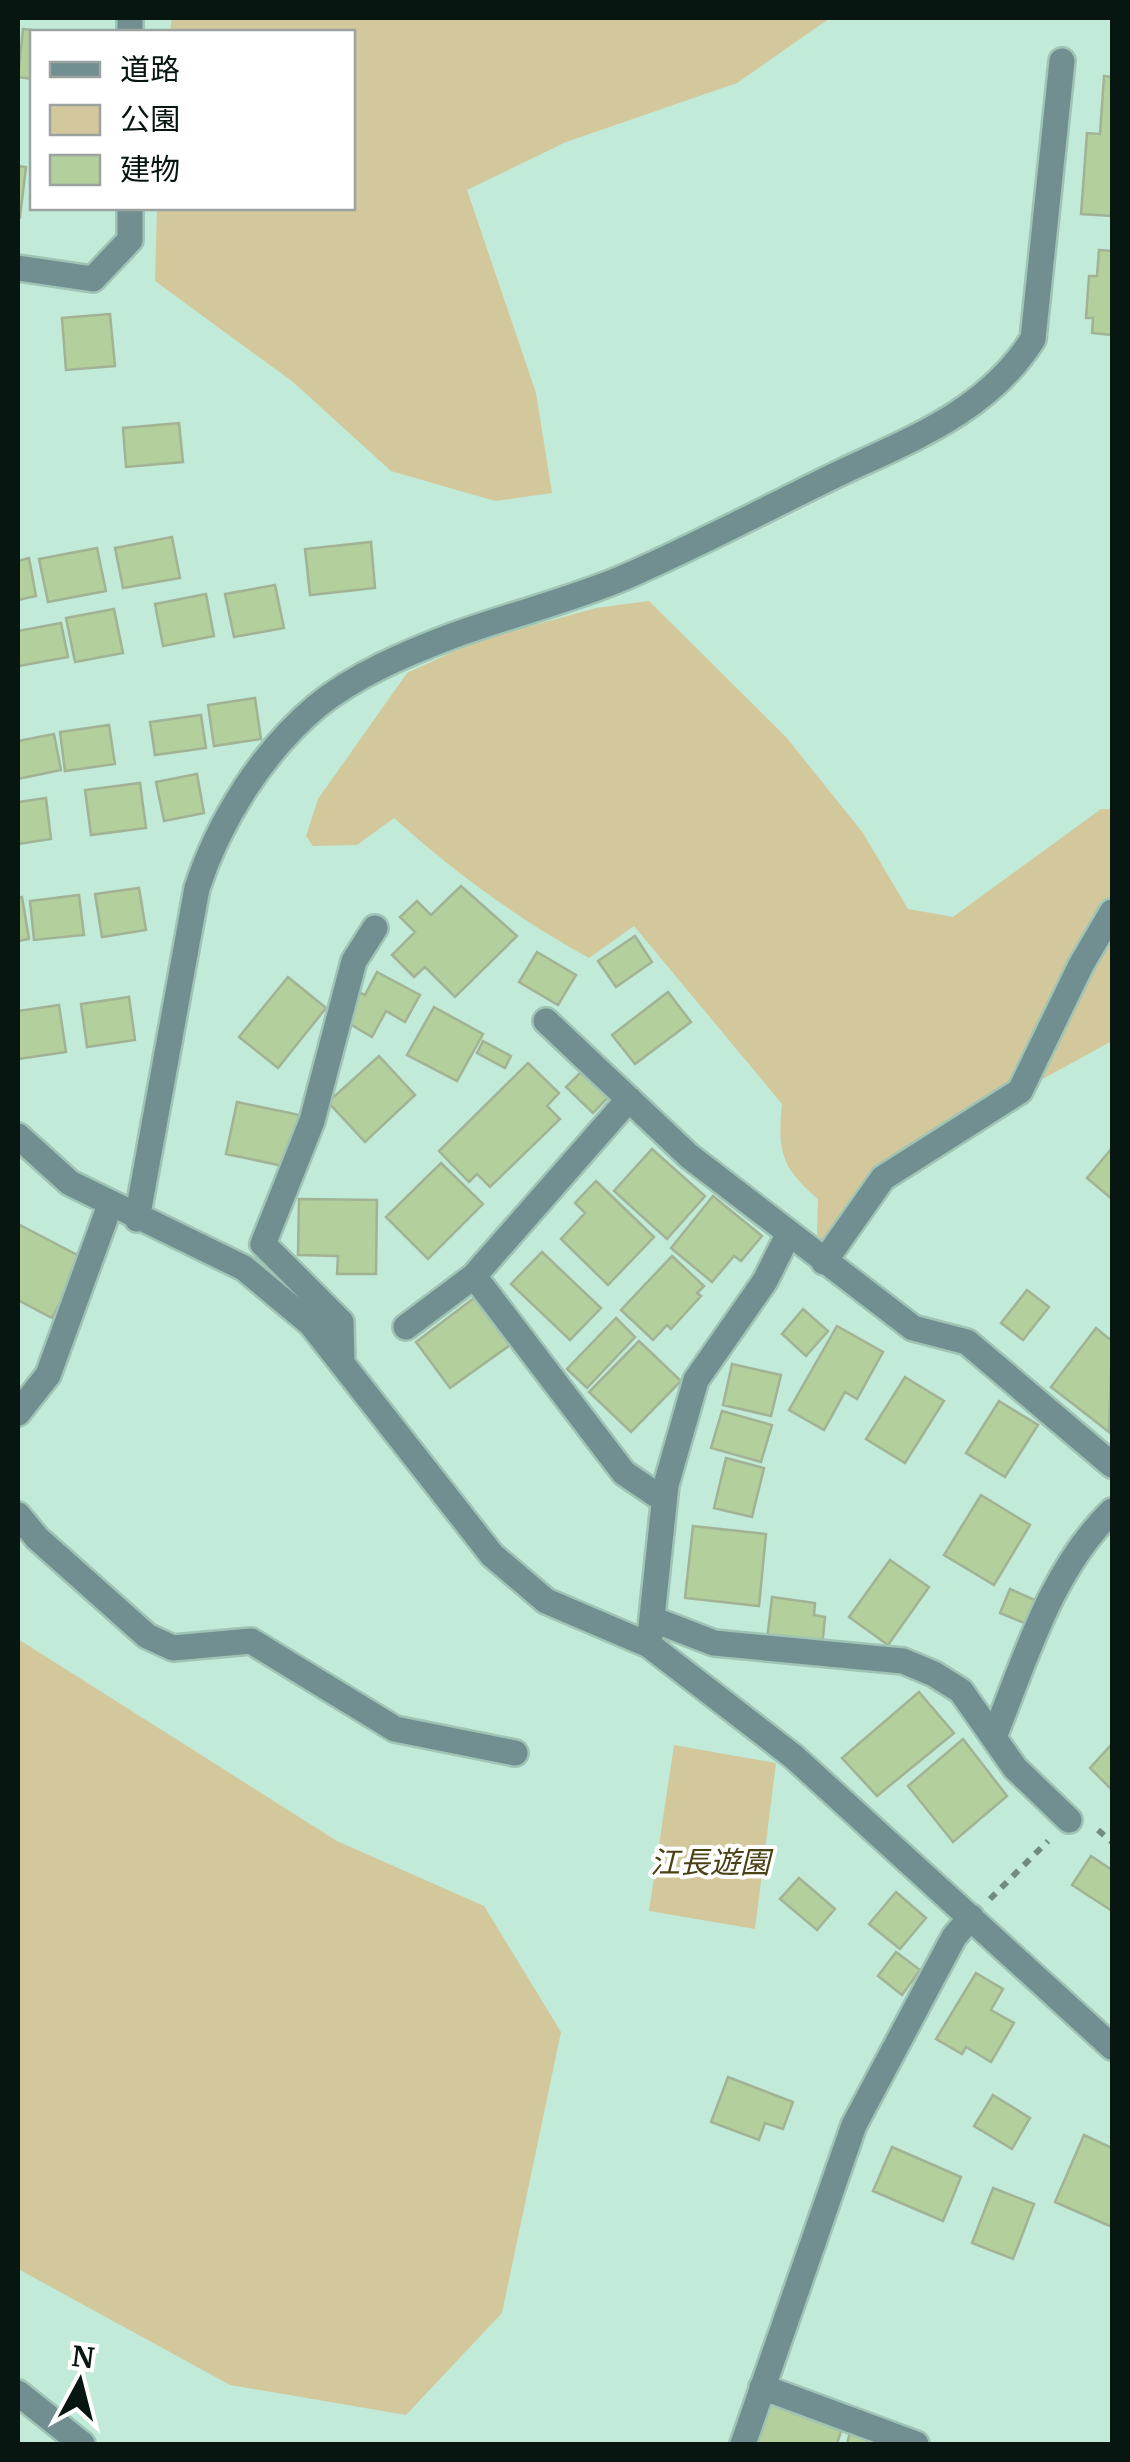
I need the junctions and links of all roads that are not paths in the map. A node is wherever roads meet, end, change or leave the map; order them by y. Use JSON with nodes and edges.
{"nodes":[{"id":1,"x":1062,"y":60,"type":"dead end"},
{"id":2,"x":130,"y":210,"type":"edge"},
{"id":3,"x":18,"y":268,"type":"edge"},
{"id":4,"x":1112,"y":912,"type":"edge"},
{"id":5,"x":375,"y":928,"type":"dead end"},
{"id":6,"x":546,"y":1021,"type":"dead end"},
{"id":7,"x":629,"y":1100,"type":"junction"},
{"id":8,"x":18,"y":1136,"type":"edge"},
{"id":9,"x":110,"y":1205,"type":"junction"},
{"id":10,"x":137,"y":1220,"type":"junction"},
{"id":11,"x":789,"y":1234,"type":"junction"},
{"id":12,"x":824,"y":1262,"type":"junction"},
{"id":13,"x":474,"y":1276,"type":"junction"},
{"id":14,"x":406,"y":1326,"type":"dead end"},
{"id":15,"x":342,"y":1363,"type":"junction"},
{"id":16,"x":18,"y":1413,"type":"edge"},
{"id":17,"x":1112,"y":1465,"type":"edge"},
{"id":18,"x":664,"y":1500,"type":"junction"},
{"id":19,"x":1112,"y":1511,"type":"edge"},
{"id":20,"x":18,"y":1515,"type":"edge"},
{"id":21,"x":650,"y":1632,"type":"junction"},
{"id":22,"x":994,"y":1737,"type":"junction"},
{"id":23,"x":515,"y":1753,"type":"dead end"},
{"id":24,"x":1069,"y":1820,"type":"road end"},
{"id":25,"x":971,"y":1918,"type":"junction"},
{"id":26,"x":1112,"y":2047,"type":"edge"},
{"id":27,"x":762,"y":2387,"type":"junction"},
{"id":28,"x":18,"y":2393,"type":"edge"},
{"id":29,"x":82,"y":2444,"type":"edge"},
{"id":30,"x":743,"y":2444,"type":"edge"},
{"id":31,"x":916,"y":2444,"type":"edge"}],
"edges":[{"from":1,"to":10,"type":"street"},
{"from":2,"to":3,"type":"street"},
{"from":4,"to":12,"type":"street"},
{"from":5,"to":15,"type":"street"},
{"from":6,"to":7,"type":"street"},
{"from":7,"to":11,"type":"street"},
{"from":7,"to":13,"type":"street"},
{"from":8,"to":9,"type":"street"},
{"from":9,"to":10,"type":"street"},
{"from":9,"to":16,"type":"street"},
{"from":10,"to":15,"type":"street"},
{"from":11,"to":12,"type":"street"},
{"from":11,"to":18,"type":"street"},
{"from":12,"to":17,"type":"street"},
{"from":13,"to":14,"type":"street"},
{"from":13,"to":18,"type":"street"},
{"from":15,"to":21,"type":"street"},
{"from":18,"to":21,"type":"street"},
{"from":19,"to":22,"type":"street"},
{"from":20,"to":23,"type":"street"},
{"from":21,"to":22,"type":"street"},
{"from":21,"to":25,"type":"street"},
{"from":22,"to":24,"type":"street"},
{"from":25,"to":26,"type":"street"},
{"from":25,"to":27,"type":"street"},
{"from":27,"to":30,"type":"street"},
{"from":27,"to":31,"type":"street"},
{"from":28,"to":29,"type":"street"}]}
